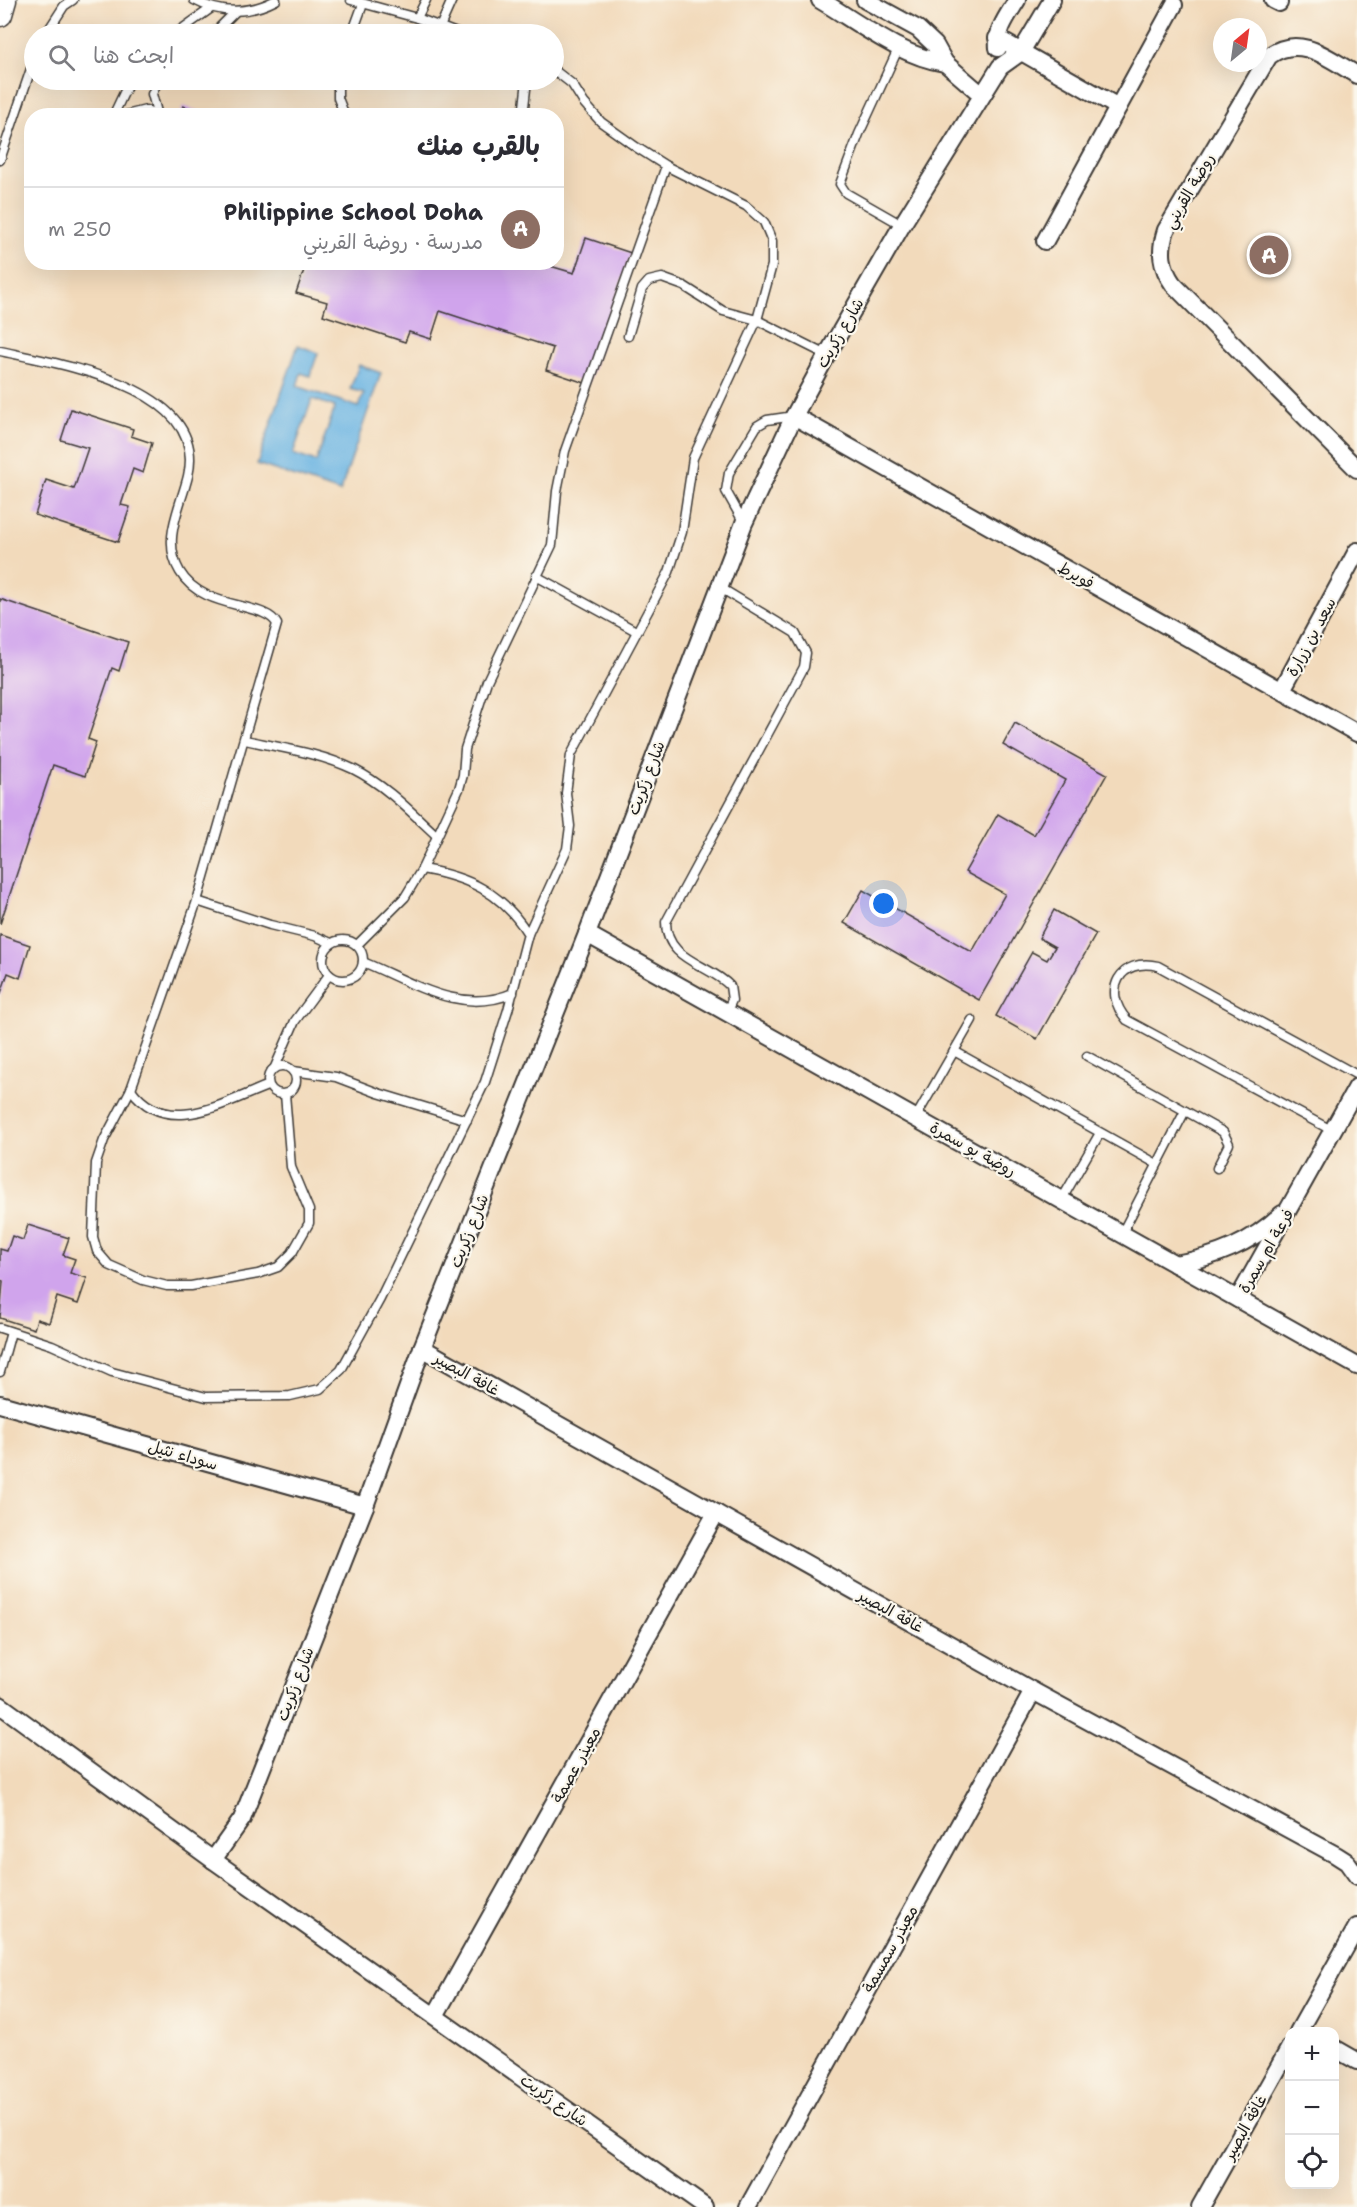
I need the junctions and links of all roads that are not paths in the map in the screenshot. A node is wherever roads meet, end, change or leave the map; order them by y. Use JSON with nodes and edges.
{"nodes":[{"id":1,"x":4,"y":0,"type":"edge"},
{"id":2,"x":73,"y":0,"type":"edge"},
{"id":3,"x":194,"y":0,"type":"edge"},
{"id":4,"x":276,"y":0,"type":"edge"},
{"id":5,"x":351,"y":0,"type":"edge"},
{"id":6,"x":426,"y":0,"type":"edge"},
{"id":7,"x":452,"y":0,"type":"edge"},
{"id":8,"x":820,"y":0,"type":"edge"},
{"id":9,"x":865,"y":0,"type":"edge"},
{"id":10,"x":1017,"y":0,"type":"edge"},
{"id":11,"x":1052,"y":0,"type":"edge"},
{"id":12,"x":363,"y":4,"type":"junction"},
{"id":13,"x":1174,"y":5,"type":"dead end"},
{"id":14,"x":210,"y":9,"type":"junction"},
{"id":15,"x":235,"y":12,"type":"junction"},
{"id":16,"x":0,"y":14,"type":"edge"},
{"id":17,"x":417,"y":18,"type":"junction"},
{"id":18,"x":52,"y":24,"type":"edge"},
{"id":19,"x":189,"y":24,"type":"edge"},
{"id":20,"x":223,"y":24,"type":"edge"},
{"id":21,"x":356,"y":24,"type":"edge"},
{"id":22,"x":432,"y":24,"type":"edge"},
{"id":23,"x":441,"y":24,"type":"edge"},
{"id":24,"x":997,"y":38,"type":"junction"},
{"id":25,"x":899,"y":46,"type":"junction"},
{"id":26,"x":1021,"y":52,"type":"junction"},
{"id":27,"x":945,"y":63,"type":"junction"},
{"id":28,"x":1000,"y":67,"type":"junction"},
{"id":29,"x":1357,"y":75,"type":"edge"},
{"id":30,"x":564,"y":78,"type":"edge"},
{"id":31,"x":24,"y":89,"type":"edge"},
{"id":32,"x":125,"y":90,"type":"edge"},
{"id":33,"x":154,"y":90,"type":"edge"},
{"id":34,"x":338,"y":90,"type":"edge"},
{"id":35,"x":526,"y":90,"type":"edge"},
{"id":36,"x":982,"y":95,"type":"junction"},
{"id":37,"x":1118,"y":107,"type":"junction"},
{"id":38,"x":117,"y":108,"type":"edge"},
{"id":39,"x":156,"y":108,"type":"edge"},
{"id":40,"x":342,"y":108,"type":"edge"},
{"id":41,"x":524,"y":108,"type":"edge"},
{"id":42,"x":0,"y":160,"type":"edge"},
{"id":43,"x":666,"y":166,"type":"junction"},
{"id":44,"x":902,"y":225,"type":"junction"},
{"id":45,"x":1045,"y":242,"type":"dead end"},
{"id":46,"x":757,"y":320,"type":"junction"},
{"id":47,"x":628,"y":336,"type":"dead end"},
{"id":48,"x":0,"y":351,"type":"edge"},
{"id":49,"x":827,"y":355,"type":"junction"},
{"id":50,"x":794,"y":416,"type":"junction"},
{"id":51,"x":1357,"y":470,"type":"edge"},
{"id":52,"x":744,"y":523,"type":"junction"},
{"id":53,"x":1357,"y":551,"type":"edge"},
{"id":54,"x":537,"y":576,"type":"junction"},
{"id":55,"x":719,"y":586,"type":"junction"},
{"id":56,"x":636,"y":631,"type":"junction"},
{"id":57,"x":1282,"y":690,"type":"junction"},
{"id":58,"x":1357,"y":733,"type":"edge"},
{"id":59,"x":245,"y":740,"type":"junction"},
{"id":60,"x":436,"y":836,"type":"junction"},
{"id":61,"x":422,"y":869,"type":"junction"},
{"id":62,"x":198,"y":901,"type":"junction"},
{"id":63,"x":528,"y":934,"type":"junction"},
{"id":64,"x":587,"y":934,"type":"junction"},
{"id":65,"x":331,"y":943,"type":"junction"},
{"id":66,"x":357,"y":945,"type":"junction"},
{"id":67,"x":363,"y":962,"type":"junction"},
{"id":68,"x":329,"y":975,"type":"junction"},
{"id":69,"x":513,"y":993,"type":"junction"},
{"id":70,"x":726,"y":1011,"type":"junction"},
{"id":71,"x":972,"y":1020,"type":"dead end"},
{"id":72,"x":954,"y":1051,"type":"junction"},
{"id":73,"x":1087,"y":1056,"type":"dead end"},
{"id":74,"x":275,"y":1067,"type":"junction"},
{"id":75,"x":293,"y":1071,"type":"junction"},
{"id":76,"x":1357,"y":1076,"type":"edge"},
{"id":77,"x":267,"y":1086,"type":"junction"},
{"id":78,"x":1357,"y":1087,"type":"edge"},
{"id":79,"x":131,"y":1089,"type":"junction"},
{"id":80,"x":285,"y":1094,"type":"junction"},
{"id":81,"x":1185,"y":1111,"type":"junction"},
{"id":82,"x":916,"y":1117,"type":"junction"},
{"id":83,"x":467,"y":1120,"type":"junction"},
{"id":84,"x":1333,"y":1131,"type":"junction"},
{"id":85,"x":1100,"y":1133,"type":"junction"},
{"id":86,"x":1157,"y":1164,"type":"junction"},
{"id":87,"x":1217,"y":1168,"type":"dead end"},
{"id":88,"x":1062,"y":1199,"type":"junction"},
{"id":89,"x":1294,"y":1203,"type":"junction"},
{"id":90,"x":1122,"y":1233,"type":"junction"},
{"id":91,"x":1175,"y":1264,"type":"junction"},
{"id":92,"x":1238,"y":1299,"type":"junction"},
{"id":93,"x":0,"y":1328,"type":"edge"},
{"id":94,"x":11,"y":1332,"type":"junction"},
{"id":95,"x":422,"y":1348,"type":"junction"},
{"id":96,"x":1357,"y":1366,"type":"edge"},
{"id":97,"x":0,"y":1372,"type":"edge"},
{"id":98,"x":0,"y":1404,"type":"edge"},
{"id":99,"x":365,"y":1506,"type":"junction"},
{"id":100,"x":716,"y":1514,"type":"junction"},
{"id":101,"x":1032,"y":1691,"type":"junction"},
{"id":102,"x":0,"y":1705,"type":"edge"},
{"id":103,"x":213,"y":1860,"type":"junction"},
{"id":104,"x":1357,"y":1876,"type":"edge"},
{"id":105,"x":1357,"y":1927,"type":"edge"},
{"id":106,"x":435,"y":2016,"type":"junction"},
{"id":107,"x":1300,"y":2027,"type":"edge"},
{"id":108,"x":1339,"y":2051,"type":"edge"},
{"id":109,"x":1285,"y":2056,"type":"edge"},
{"id":110,"x":1357,"y":2061,"type":"edge"},
{"id":111,"x":705,"y":2207,"type":"edge"},
{"id":112,"x":748,"y":2207,"type":"edge"},
{"id":113,"x":1200,"y":2207,"type":"edge"}],
"edges":[{"from":1,"to":16,"type":"main road"},
{"from":2,"to":18,"type":"lane"},
{"from":3,"to":14,"type":"lane"},
{"from":4,"to":15,"type":"lane"},
{"from":5,"to":12,"type":"lane"},
{"from":6,"to":17,"type":"lane"},
{"from":7,"to":23,"type":"lane"},
{"from":8,"to":25,"type":"street"},
{"from":9,"to":27,"type":"street"},
{"from":10,"to":24,"type":"street"},
{"from":11,"to":26,"type":"street","name":"شارع زكريت"},
{"from":12,"to":17,"type":"lane"},
{"from":12,"to":21,"type":"lane"},
{"from":13,"to":37,"type":"street"},
{"from":14,"to":15,"type":"lane"},
{"from":14,"to":19,"type":"lane"},
{"from":15,"to":20,"type":"lane"},
{"from":17,"to":22,"type":"lane"},
{"from":24,"to":26,"type":"street"},
{"from":24,"to":28,"type":"street"},
{"from":25,"to":27,"type":"street"},
{"from":25,"to":44,"type":"lane"},
{"from":26,"to":28,"type":"street","name":"شارع زكريت"},
{"from":26,"to":37,"type":"street"},
{"from":27,"to":36,"type":"street"},
{"from":28,"to":36,"type":"street","name":"شارع زكريت"},
{"from":29,"to":51,"type":"street","name":"روضة القريني"},
{"from":30,"to":43,"type":"lane"},
{"from":31,"to":42,"type":"lane"},
{"from":32,"to":38,"type":"lane"},
{"from":33,"to":39,"type":"lane"},
{"from":34,"to":40,"type":"lane"},
{"from":35,"to":41,"type":"lane"},
{"from":36,"to":44,"type":"street","name":"شارع زكريت"},
{"from":37,"to":45,"type":"street"},
{"from":43,"to":46,"type":"lane"},
{"from":43,"to":54,"type":"lane"},
{"from":44,"to":49,"type":"street","name":"شارع زكريت"},
{"from":46,"to":47,"type":"lane"},
{"from":46,"to":49,"type":"lane"},
{"from":46,"to":56,"type":"lane"},
{"from":48,"to":59,"type":"lane"},
{"from":49,"to":50,"type":"street","name":"شارع زكريت"},
{"from":50,"to":52,"type":"street","name":"شارع زكريت"},
{"from":50,"to":52,"type":"lane"},
{"from":50,"to":57,"type":"street","name":"فويرط"},
{"from":52,"to":55,"type":"street","name":"شارع زكريت"},
{"from":53,"to":57,"type":"street","name":"سعد بن زرارة"},
{"from":54,"to":56,"type":"lane"},
{"from":54,"to":60,"type":"lane"},
{"from":55,"to":64,"type":"street","name":"شارع زكريت"},
{"from":55,"to":70,"type":"lane"},
{"from":56,"to":63,"type":"lane"},
{"from":57,"to":58,"type":"street","name":"فويرط"},
{"from":59,"to":60,"type":"lane"},
{"from":59,"to":62,"type":"lane"},
{"from":60,"to":61,"type":"lane"},
{"from":61,"to":63,"type":"lane"},
{"from":61,"to":66,"type":"lane"},
{"from":62,"to":65,"type":"lane"},
{"from":62,"to":79,"type":"lane"},
{"from":63,"to":69,"type":"lane"},
{"from":64,"to":70,"type":"street","name":"روضة بو سمرة"},
{"from":64,"to":95,"type":"street","name":"شارع زكريت"},
{"from":65,"to":66,"type":"lane"},
{"from":65,"to":68,"type":"lane"},
{"from":66,"to":67,"type":"lane"},
{"from":67,"to":68,"type":"lane"},
{"from":67,"to":69,"type":"lane"},
{"from":68,"to":74,"type":"lane"},
{"from":69,"to":83,"type":"lane"},
{"from":70,"to":82,"type":"street","name":"روضة بو سمرة"},
{"from":71,"to":72,"type":"lane"},
{"from":72,"to":82,"type":"lane"},
{"from":72,"to":85,"type":"lane"},
{"from":73,"to":81,"type":"lane"},
{"from":74,"to":75,"type":"lane"},
{"from":74,"to":77,"type":"lane"},
{"from":75,"to":80,"type":"lane"},
{"from":75,"to":83,"type":"lane"},
{"from":76,"to":84,"type":"lane"},
{"from":77,"to":79,"type":"lane"},
{"from":77,"to":80,"type":"lane"},
{"from":78,"to":84,"type":"street","name":"فرعة ام سمرة"},
{"from":79,"to":80,"type":"lane"},
{"from":81,"to":86,"type":"lane"},
{"from":81,"to":87,"type":"lane"},
{"from":82,"to":88,"type":"street","name":"روضة بو سمرة"},
{"from":83,"to":94,"type":"lane"},
{"from":84,"to":89,"type":"street","name":"فرعة ام سمرة"},
{"from":85,"to":86,"type":"lane"},
{"from":85,"to":88,"type":"lane"},
{"from":86,"to":90,"type":"lane"},
{"from":88,"to":90,"type":"street","name":"روضة بو سمرة"},
{"from":89,"to":91,"type":"street","name":"فرعة ام سمرة"},
{"from":89,"to":92,"type":"street","name":"فرعة ام سمرة"},
{"from":90,"to":91,"type":"street","name":"روضة بو سمرة"},
{"from":91,"to":92,"type":"street","name":"روضة بو سمرة"},
{"from":92,"to":96,"type":"street","name":"روضة بو سمرة"},
{"from":93,"to":94,"type":"lane"},
{"from":94,"to":97,"type":"lane"},
{"from":95,"to":99,"type":"street","name":"شارع زكريت"},
{"from":95,"to":100,"type":"street","name":"غافة البصير"},
{"from":98,"to":99,"type":"street","name":"سوداء نثيل"},
{"from":99,"to":103,"type":"street","name":"شارع زكريت"},
{"from":100,"to":101,"type":"street","name":"غافة البصير"},
{"from":100,"to":106,"type":"street","name":"معيذر عصمة"},
{"from":101,"to":104,"type":"street","name":"غافة البصير"},
{"from":101,"to":112,"type":"street","name":"معيذر سمسمة"},
{"from":102,"to":103,"type":"street"},
{"from":103,"to":106,"type":"street","name":"شارع زكريت"},
{"from":105,"to":107,"type":"street"},
{"from":106,"to":111,"type":"street","name":"شارع زكريت"},
{"from":108,"to":110,"type":"street"},
{"from":109,"to":113,"type":"street","name":"غافة البصير"}]}
